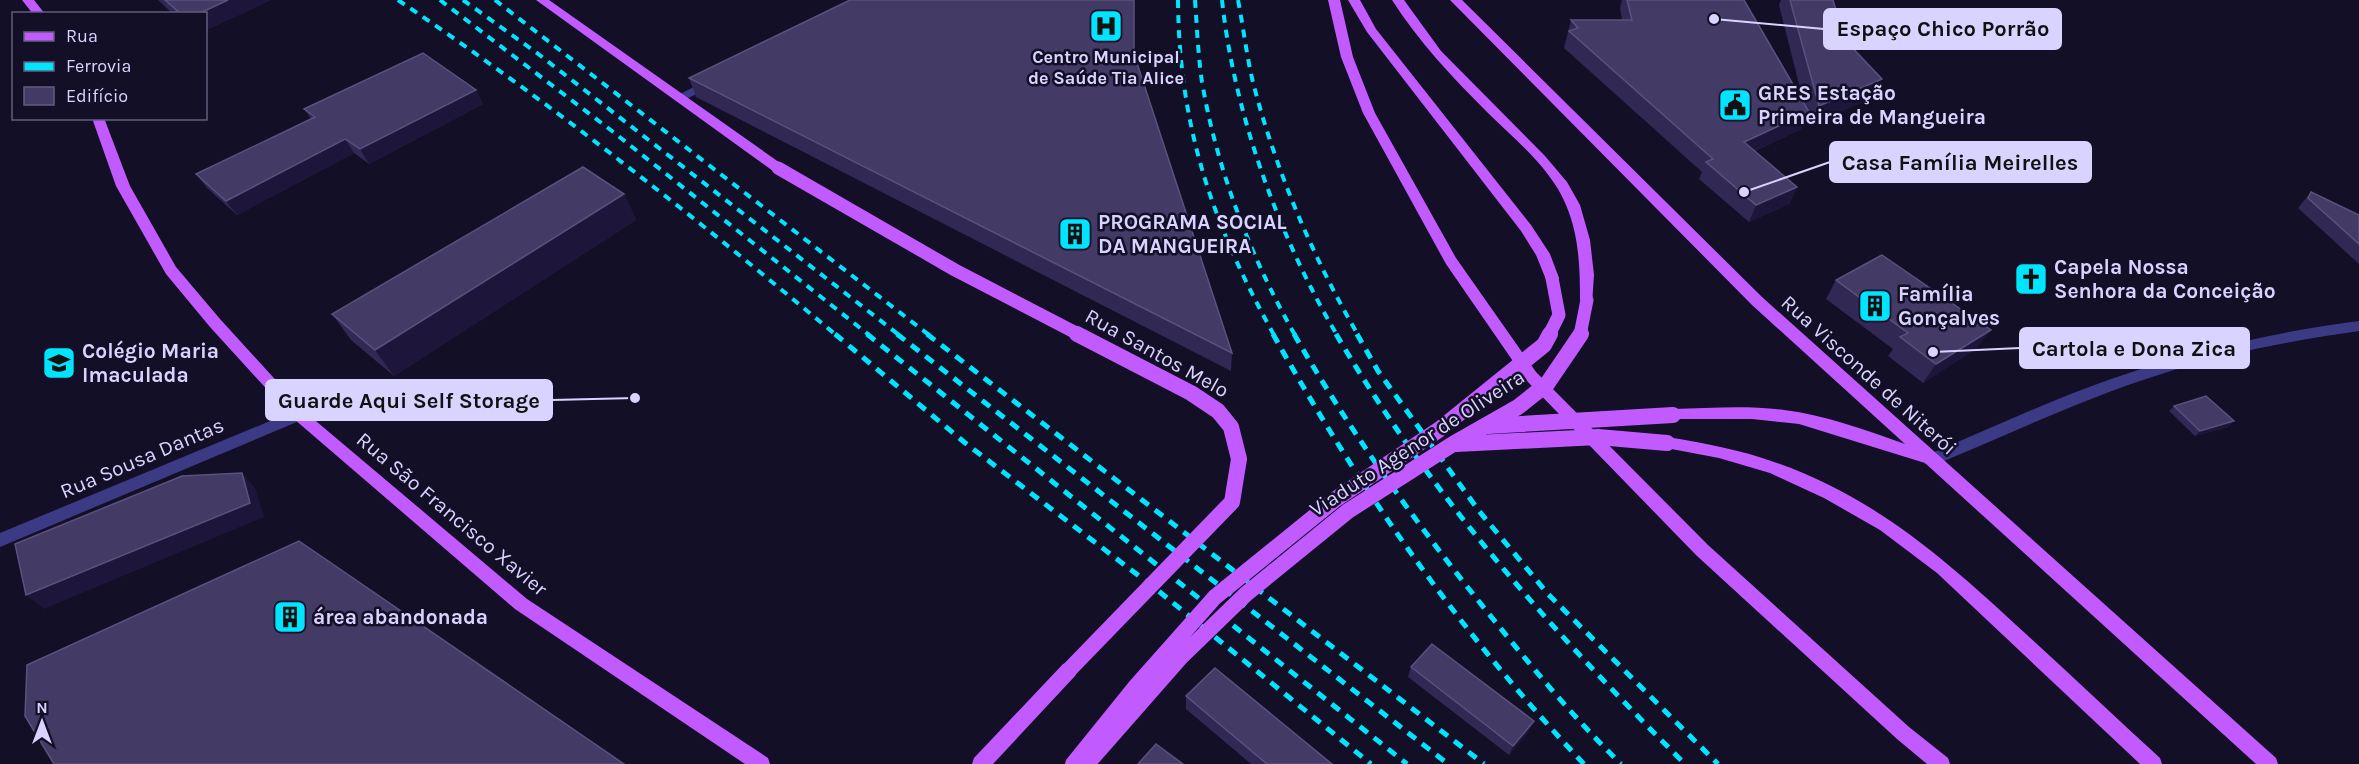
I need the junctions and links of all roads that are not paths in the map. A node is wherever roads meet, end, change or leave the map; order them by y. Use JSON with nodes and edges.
{"nodes":[{"id":1,"x":28,"y":0,"type":"edge"},
{"id":2,"x":542,"y":0,"type":"edge"},
{"id":3,"x":1334,"y":0,"type":"edge"},
{"id":4,"x":1354,"y":0,"type":"edge"},
{"id":5,"x":1398,"y":0,"type":"edge"},
{"id":6,"x":1456,"y":0,"type":"edge"},
{"id":7,"x":38,"y":12,"type":"edge"},
{"id":8,"x":721,"y":77,"type":"edge"},
{"id":9,"x":680,"y":97,"type":"junction"},
{"id":10,"x":99,"y":120,"type":"edge"},
{"id":11,"x":2359,"y":326,"type":"edge"},
{"id":12,"x":299,"y":415,"type":"junction"},
{"id":13,"x":1440,"y":429,"type":"junction"},
{"id":14,"x":1453,"y":444,"type":"junction"},
{"id":15,"x":1931,"y":460,"type":"junction"},
{"id":16,"x":0,"y":540,"type":"edge"},
{"id":17,"x":761,"y":764,"type":"edge"},
{"id":18,"x":981,"y":764,"type":"edge"},
{"id":19,"x":1073,"y":764,"type":"edge"},
{"id":20,"x":1087,"y":764,"type":"edge"},
{"id":21,"x":1941,"y":764,"type":"edge"},
{"id":22,"x":2153,"y":764,"type":"edge"},
{"id":23,"x":2269,"y":764,"type":"edge"}],
"edges":[{"from":1,"to":7,"type":"main road"},
{"from":2,"to":9,"type":"main road","name":"Rua Santos Melo"},
{"from":3,"to":21,"type":"main road"},
{"from":4,"to":13,"type":"main road","name":"Viaduto Agenor de Oliveira","bridge":true},
{"from":5,"to":14,"type":"main road","name":"Viaduto Agenor de Oliveira","bridge":true},
{"from":6,"to":15,"type":"main road","name":"Rua Visconde de Niterói"},
{"from":8,"to":9,"type":"street"},
{"from":9,"to":18,"type":"main road","name":"Rua Santos Melo","bridge":true},
{"from":10,"to":12,"type":"main road","name":"Rua São Francisco Xavier"},
{"from":11,"to":15,"type":"street"},
{"from":12,"to":16,"type":"street","name":"Rua Sousa Dantas"},
{"from":12,"to":17,"type":"main road","name":"Rua São Francisco Xavier"},
{"from":13,"to":15,"type":"main road","bridge":true},
{"from":13,"to":19,"type":"main road","name":"Viaduto Agenor de Oliveira","bridge":true},
{"from":14,"to":20,"type":"main road","name":"Viaduto Agenor de Oliveira","bridge":true},
{"from":14,"to":22,"type":"main road","bridge":true},
{"from":15,"to":23,"type":"main road","name":"Rua Visconde de Niterói"}]}
